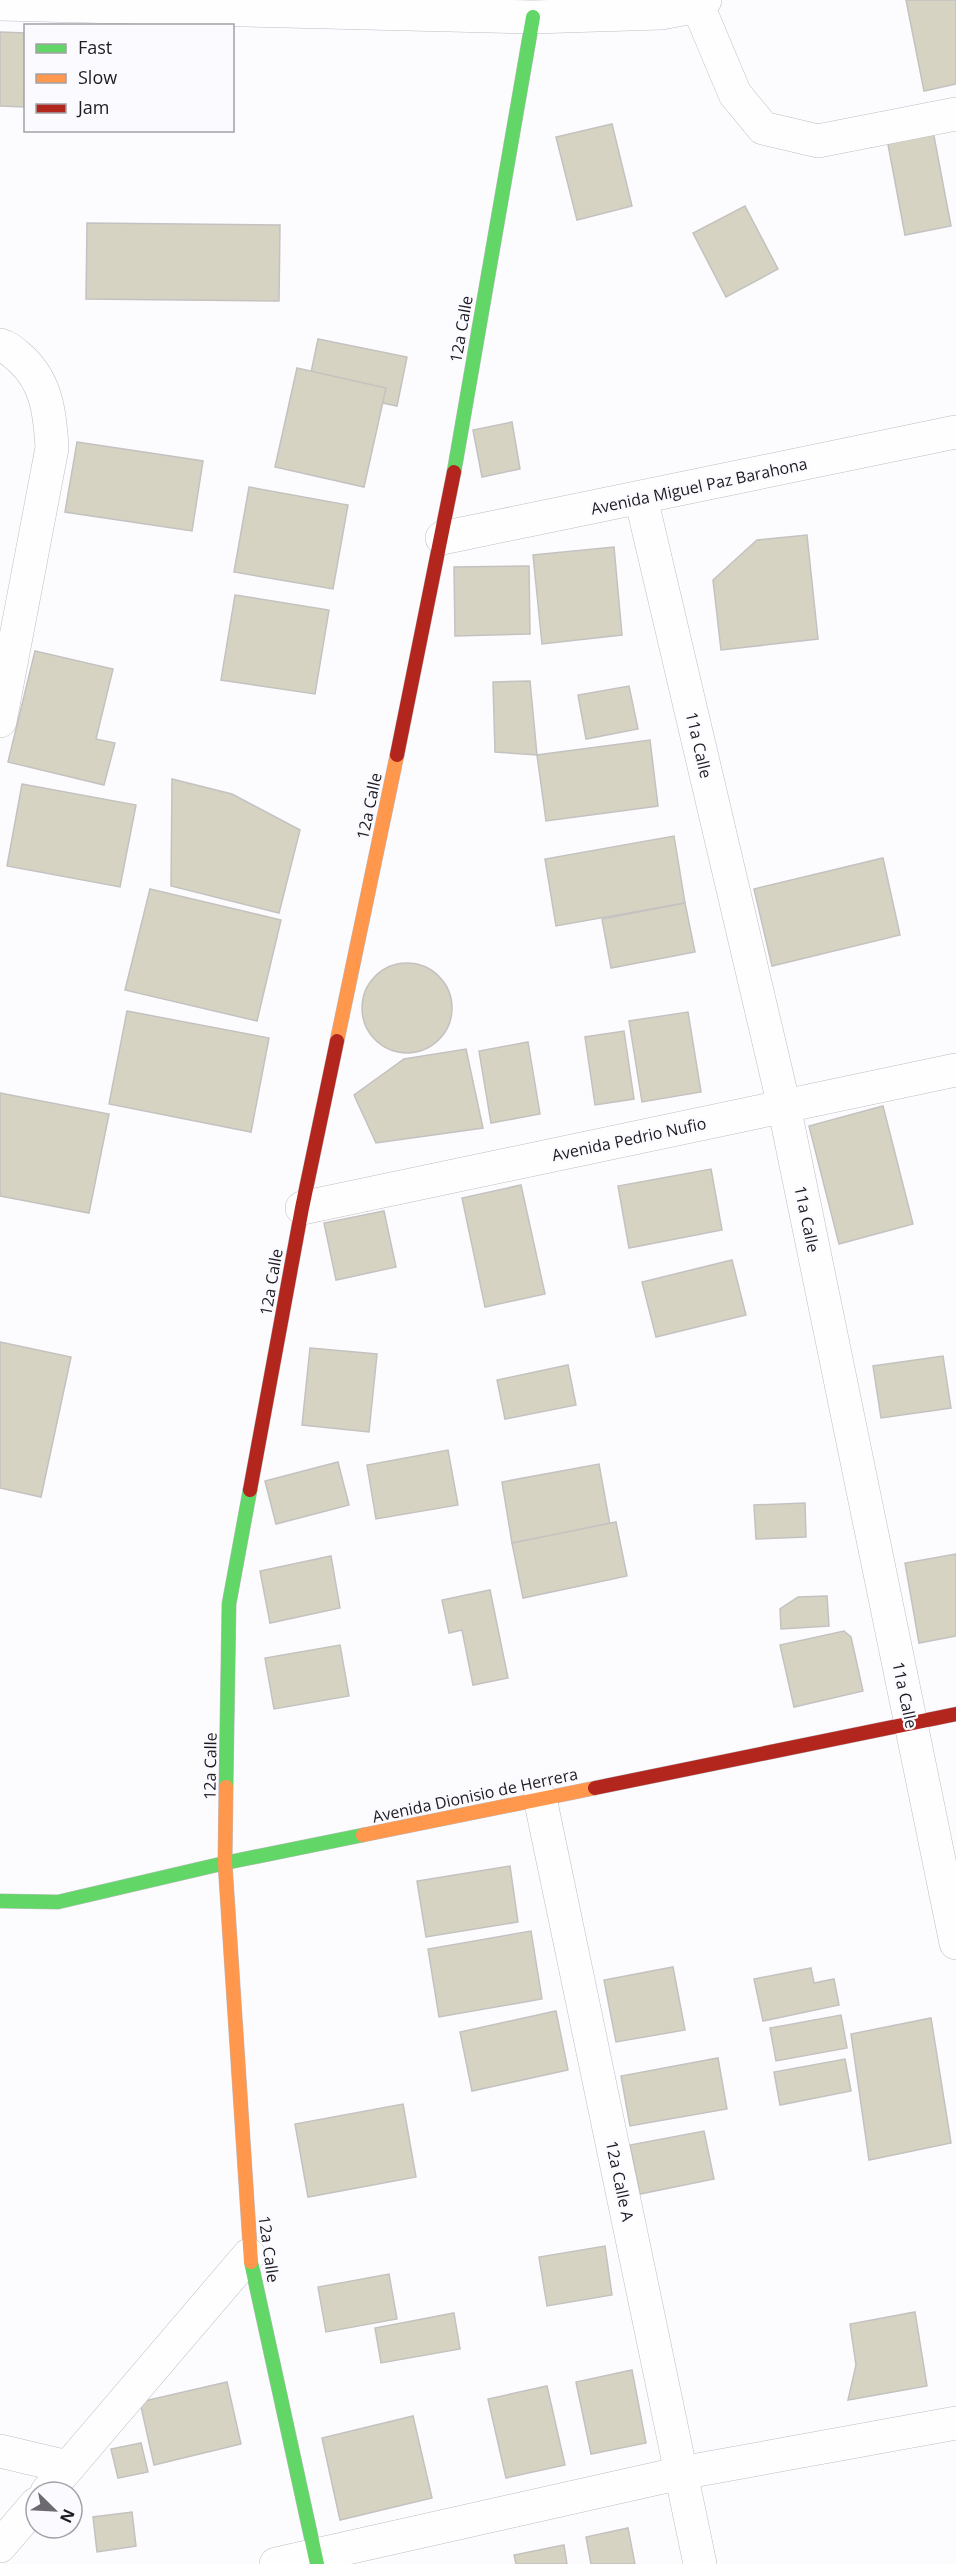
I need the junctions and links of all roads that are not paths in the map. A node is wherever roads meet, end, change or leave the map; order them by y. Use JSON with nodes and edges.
{"nodes":[{"id":1,"x":702,"y":3,"type":"edge"},
{"id":2,"x":0,"y":4,"type":"edge"},
{"id":3,"x":533,"y":17,"type":"junction"},
{"id":4,"x":956,"y":114,"type":"edge"},
{"id":5,"x":0,"y":345,"type":"edge"},
{"id":6,"x":956,"y":432,"type":"edge"},
{"id":7,"x":642,"y":498,"type":"junction"},
{"id":8,"x":442,"y":538,"type":"junction"},
{"id":9,"x":0,"y":721,"type":"edge"},
{"id":10,"x":956,"y":1070,"type":"edge"},
{"id":11,"x":784,"y":1106,"type":"junction"},
{"id":12,"x":302,"y":1208,"type":"junction"},
{"id":13,"x":956,"y":1714,"type":"edge"},
{"id":14,"x":911,"y":1724,"type":"junction"},
{"id":15,"x":540,"y":1798,"type":"junction"},
{"id":16,"x":225,"y":1863,"type":"junction"},
{"id":17,"x":0,"y":1901,"type":"edge"},
{"id":18,"x":956,"y":1943,"type":"edge"},
{"id":19,"x":249,"y":2255,"type":"junction"},
{"id":20,"x":956,"y":2422,"type":"edge"},
{"id":21,"x":0,"y":2451,"type":"edge"},
{"id":22,"x":68,"y":2467,"type":"junction"},
{"id":23,"x":681,"y":2473,"type":"junction"},
{"id":24,"x":57,"y":2480,"type":"edge"},
{"id":25,"x":24,"y":2518,"type":"edge"},
{"id":26,"x":0,"y":2546,"type":"edge"},
{"id":27,"x":316,"y":2559,"type":"edge"},
{"id":28,"x":276,"y":2564,"type":"edge"},
{"id":29,"x":700,"y":2564,"type":"edge"}],
"edges":[{"from":1,"to":3,"type":"street"},
{"from":1,"to":4,"type":"street"},
{"from":2,"to":3,"type":"street"},
{"from":3,"to":8,"type":"street","name":"12a Calle"},
{"from":5,"to":9,"type":"street"},
{"from":6,"to":7,"type":"street","name":"Avenida Miguel Paz Barahona"},
{"from":7,"to":8,"type":"street","name":"Avenida Miguel Paz Barahona"},
{"from":7,"to":11,"type":"street","name":"11a Calle"},
{"from":8,"to":12,"type":"street","name":"12a Calle"},
{"from":10,"to":11,"type":"street","name":"Avenida Pedrio Nufio"},
{"from":11,"to":12,"type":"street","name":"Avenida Pedrio Nufio"},
{"from":11,"to":14,"type":"street","name":"11a Calle"},
{"from":12,"to":16,"type":"street","name":"12a Calle"},
{"from":13,"to":14,"type":"street","name":"Avenida Dionisio de Herrera"},
{"from":14,"to":15,"type":"street","name":"Avenida Dionisio de Herrera"},
{"from":14,"to":18,"type":"street","name":"11a Calle"},
{"from":15,"to":16,"type":"street","name":"Avenida Dionisio de Herrera"},
{"from":15,"to":23,"type":"street","name":"12a Calle A"},
{"from":16,"to":17,"type":"street","name":"Avenida Dionisio de Herrera"},
{"from":16,"to":19,"type":"street","name":"12a Calle"},
{"from":19,"to":22,"type":"street"},
{"from":19,"to":27,"type":"street","name":"12a Calle"},
{"from":20,"to":23,"type":"street"},
{"from":21,"to":22,"type":"street"},
{"from":22,"to":24,"type":"street"},
{"from":23,"to":27,"type":"street"},
{"from":23,"to":29,"type":"street","name":"12a Calle A"},
{"from":25,"to":26,"type":"street"},
{"from":27,"to":28,"type":"street"}]}
